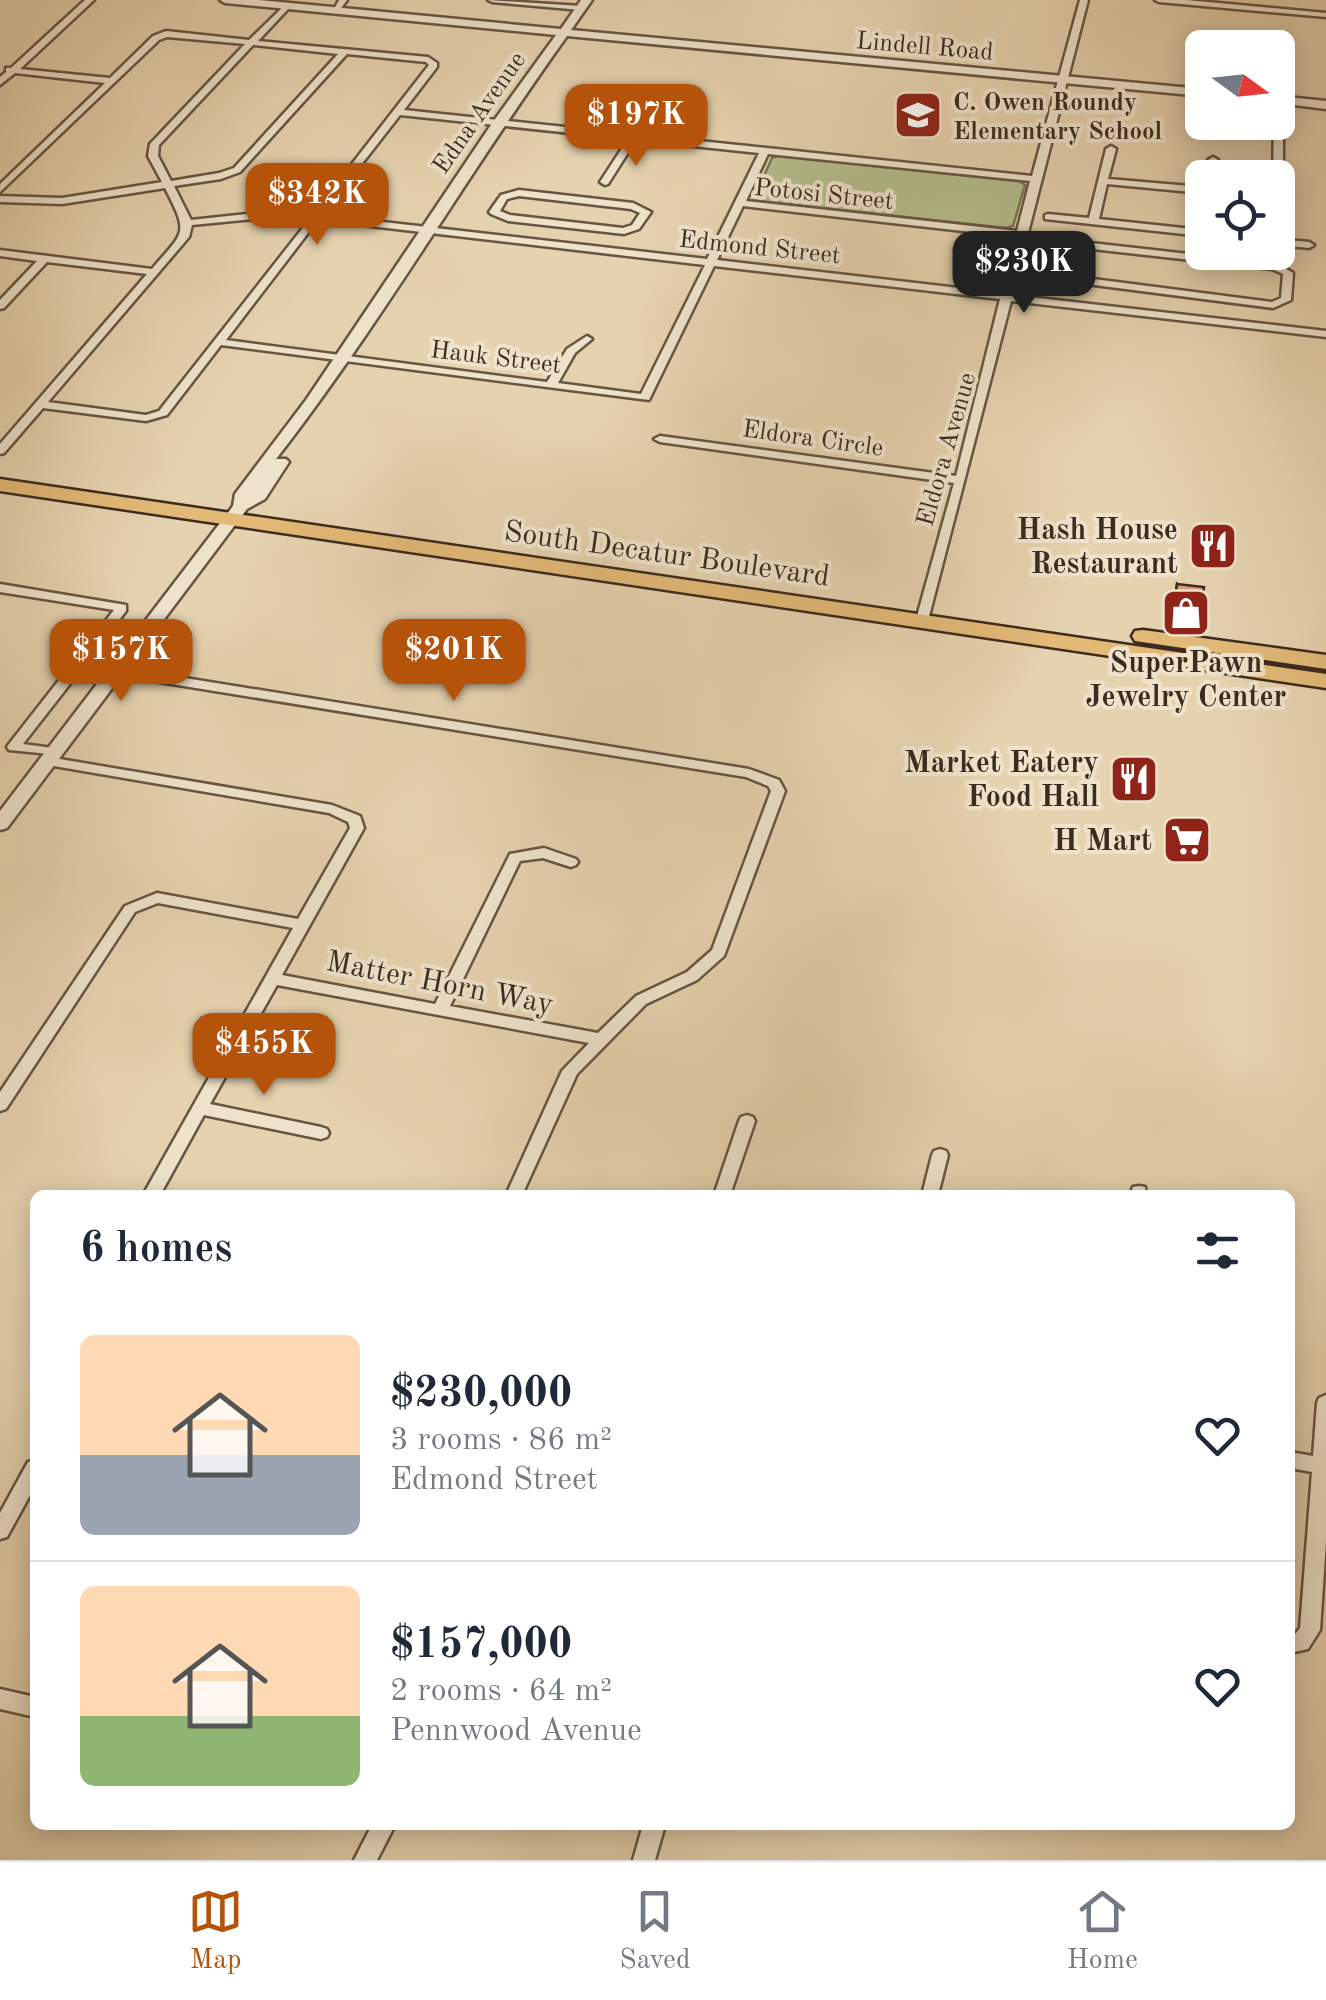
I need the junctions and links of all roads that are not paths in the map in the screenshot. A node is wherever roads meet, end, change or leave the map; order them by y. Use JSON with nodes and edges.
{"nodes":[{"id":1,"x":90,"y":0,"type":"edge"},
{"id":2,"x":225,"y":0,"type":"edge"},
{"id":3,"x":492,"y":0,"type":"edge"},
{"id":4,"x":1084,"y":0,"type":"edge"},
{"id":5,"x":1159,"y":0,"type":"edge"},
{"id":6,"x":340,"y":4,"type":"edge"},
{"id":7,"x":584,"y":4,"type":"edge"},
{"id":8,"x":286,"y":6,"type":"junction"},
{"id":9,"x":1326,"y":16,"type":"edge"},
{"id":10,"x":565,"y":32,"type":"junction"},
{"id":11,"x":253,"y":42,"type":"junction"},
{"id":12,"x":344,"y":51,"type":"junction"},
{"id":13,"x":0,"y":69,"type":"edge"},
{"id":14,"x":12,"y":70,"type":"junction"},
{"id":15,"x":1061,"y":80,"type":"junction"},
{"id":16,"x":112,"y":81,"type":"junction"},
{"id":17,"x":0,"y":82,"type":"edge"},
{"id":18,"x":1185,"y":91,"type":"edge"},
{"id":19,"x":1295,"y":102,"type":"edge"},
{"id":20,"x":1326,"y":106,"type":"edge"},
{"id":21,"x":399,"y":112,"type":"junction"},
{"id":22,"x":500,"y":122,"type":"junction"},
{"id":23,"x":634,"y":136,"type":"junction"},
{"id":24,"x":1110,"y":149,"type":"dead end"},
{"id":25,"x":764,"y":150,"type":"junction"},
{"id":26,"x":1034,"y":179,"type":"junction"},
{"id":27,"x":1103,"y":180,"type":"junction"},
{"id":28,"x":605,"y":182,"type":"dead end"},
{"id":29,"x":169,"y":185,"type":"junction"},
{"id":30,"x":0,"y":188,"type":"edge"},
{"id":31,"x":1185,"y":188,"type":"edge"},
{"id":32,"x":0,"y":199,"type":"edge"},
{"id":33,"x":739,"y":204,"type":"junction"},
{"id":34,"x":316,"y":217,"type":"junction"},
{"id":35,"x":1048,"y":218,"type":"dead end"},
{"id":36,"x":1093,"y":222,"type":"junction"},
{"id":37,"x":188,"y":223,"type":"junction"},
{"id":38,"x":556,"y":223,"type":"junction"},
{"id":39,"x":1185,"y":230,"type":"edge"},
{"id":40,"x":428,"y":231,"type":"junction"},
{"id":41,"x":1023,"y":235,"type":"junction"},
{"id":42,"x":541,"y":244,"type":"junction"},
{"id":43,"x":1295,"y":244,"type":"edge"},
{"id":44,"x":1309,"y":246,"type":"dead end"},
{"id":45,"x":74,"y":247,"type":"dead end"},
{"id":46,"x":0,"y":253,"type":"edge"},
{"id":47,"x":45,"y":258,"type":"junction"},
{"id":48,"x":61,"y":260,"type":"junction"},
{"id":49,"x":708,"y":263,"type":"junction"},
{"id":50,"x":154,"y":272,"type":"junction"},
{"id":51,"x":1165,"y":292,"type":"junction"},
{"id":52,"x":1007,"y":296,"type":"junction"},
{"id":53,"x":0,"y":306,"type":"edge"},
{"id":54,"x":1160,"y":314,"type":"junction"},
{"id":55,"x":1326,"y":334,"type":"edge"},
{"id":56,"x":587,"y":339,"type":"dead end"},
{"id":57,"x":219,"y":342,"type":"junction"},
{"id":58,"x":342,"y":358,"type":"junction"},
{"id":59,"x":551,"y":385,"type":"junction"},
{"id":60,"x":40,"y":404,"type":"junction"},
{"id":61,"x":660,"y":439,"type":"dead end"},
{"id":62,"x":0,"y":451,"type":"edge"},
{"id":63,"x":0,"y":469,"type":"edge"},
{"id":64,"x":959,"y":480,"type":"junction"},
{"id":65,"x":0,"y":485,"type":"edge"},
{"id":66,"x":236,"y":512,"type":"junction"},
{"id":67,"x":540,"y":557,"type":"junction"},
{"id":68,"x":0,"y":588,"type":"edge"},
{"id":69,"x":924,"y":612,"type":"junction"},
{"id":70,"x":1104,"y":639,"type":"junction"},
{"id":71,"x":77,"y":666,"type":"junction"},
{"id":72,"x":1326,"y":666,"type":"edge"},
{"id":73,"x":1297,"y":667,"type":"junction"},
{"id":74,"x":116,"y":671,"type":"junction"},
{"id":75,"x":1326,"y":680,"type":"edge"},
{"id":76,"x":7,"y":746,"type":"edge"},
{"id":77,"x":52,"y":756,"type":"junction"},
{"id":78,"x":0,"y":824,"type":"edge"},
{"id":79,"x":571,"y":862,"type":"dead end"},
{"id":80,"x":303,"y":925,"type":"junction"},
{"id":81,"x":272,"y":978,"type":"junction"},
{"id":82,"x":440,"y":1010,"type":"junction"},
{"id":83,"x":598,"y":1040,"type":"junction"},
{"id":84,"x":0,"y":1106,"type":"edge"},
{"id":85,"x":198,"y":1108,"type":"junction"},
{"id":86,"x":747,"y":1121,"type":"dead end"},
{"id":87,"x":321,"y":1133,"type":"dead end"},
{"id":88,"x":940,"y":1154,"type":"dead end"},
{"id":89,"x":154,"y":1190,"type":"edge"},
{"id":90,"x":516,"y":1190,"type":"edge"},
{"id":91,"x":724,"y":1190,"type":"edge"},
{"id":92,"x":931,"y":1190,"type":"edge"},
{"id":93,"x":1326,"y":1403,"type":"edge"},
{"id":94,"x":1295,"y":1461,"type":"edge"},
{"id":95,"x":1322,"y":1466,"type":"junction"},
{"id":96,"x":30,"y":1477,"type":"edge"},
{"id":97,"x":0,"y":1531,"type":"edge"},
{"id":98,"x":1296,"y":1644,"type":"edge"},
{"id":99,"x":0,"y":1699,"type":"edge"},
{"id":100,"x":30,"y":1705,"type":"edge"},
{"id":101,"x":381,"y":1830,"type":"edge"},
{"id":102,"x":653,"y":1830,"type":"edge"},
{"id":103,"x":365,"y":1860,"type":"edge"},
{"id":104,"x":644,"y":1860,"type":"edge"}],
"edges":[{"from":1,"to":14,"type":"street"},
{"from":2,"to":8,"type":"street","name":"Lindell Road"},
{"from":3,"to":7,"type":"street"},
{"from":4,"to":15,"type":"street","name":"Eldora Avenue"},
{"from":5,"to":9,"type":"street"},
{"from":6,"to":8,"type":"street","name":"Lindell Road"},
{"from":6,"to":10,"type":"street","name":"Lindell Road"},
{"from":7,"to":10,"type":"street","name":"Edna Avenue"},
{"from":8,"to":11,"type":"street"},
{"from":10,"to":15,"type":"street","name":"Lindell Road"},
{"from":10,"to":22,"type":"street","name":"Edna Avenue"},
{"from":11,"to":12,"type":"street"},
{"from":11,"to":16,"type":"street"},
{"from":11,"to":29,"type":"street"},
{"from":12,"to":21,"type":"street"},
{"from":12,"to":29,"type":"street"},
{"from":13,"to":14,"type":"street"},
{"from":14,"to":16,"type":"street"},
{"from":14,"to":17,"type":"street"},
{"from":15,"to":18,"type":"street","name":"Lindell Road"},
{"from":15,"to":26,"type":"street","name":"Eldora Avenue"},
{"from":16,"to":30,"type":"street"},
{"from":19,"to":20,"type":"street"},
{"from":21,"to":22,"type":"street"},
{"from":21,"to":34,"type":"street"},
{"from":22,"to":23,"type":"street"},
{"from":22,"to":40,"type":"street","name":"Edna Avenue"},
{"from":23,"to":25,"type":"street"},
{"from":23,"to":28,"type":"street"},
{"from":24,"to":27,"type":"street"},
{"from":25,"to":26,"type":"street"},
{"from":25,"to":33,"type":"street"},
{"from":26,"to":41,"type":"street","name":"Eldora Avenue"},
{"from":27,"to":31,"type":"street"},
{"from":27,"to":36,"type":"street"},
{"from":29,"to":32,"type":"street"},
{"from":29,"to":37,"type":"street"},
{"from":33,"to":41,"type":"street","name":"Potosi Street"},
{"from":33,"to":49,"type":"street"},
{"from":34,"to":37,"type":"street","name":"Edmond Street"},
{"from":34,"to":40,"type":"street","name":"Edmond Street"},
{"from":34,"to":57,"type":"street"},
{"from":35,"to":36,"type":"street"},
{"from":36,"to":39,"type":"street"},
{"from":37,"to":50,"type":"street"},
{"from":38,"to":38,"type":"street"},
{"from":38,"to":42,"type":"street"},
{"from":40,"to":42,"type":"street","name":"Edmond Street"},
{"from":40,"to":58,"type":"street","name":"Edna Avenue"},
{"from":41,"to":52,"type":"street","name":"Eldora Avenue"},
{"from":42,"to":49,"type":"street","name":"Edmond Street"},
{"from":43,"to":44,"type":"street"},
{"from":45,"to":48,"type":"street"},
{"from":46,"to":47,"type":"street"},
{"from":47,"to":48,"type":"street"},
{"from":47,"to":53,"type":"street"},
{"from":48,"to":50,"type":"street"},
{"from":49,"to":52,"type":"street","name":"Edmond Street"},
{"from":49,"to":59,"type":"street","name":"Hauk Street"},
{"from":50,"to":60,"type":"street"},
{"from":51,"to":51,"type":"street"},
{"from":51,"to":54,"type":"street"},
{"from":52,"to":54,"type":"street","name":"Edmond Street"},
{"from":52,"to":64,"type":"street","name":"Eldora Avenue"},
{"from":54,"to":55,"type":"street","name":"Edmond Street"},
{"from":56,"to":59,"type":"street"},
{"from":57,"to":58,"type":"street","name":"Hauk Street"},
{"from":57,"to":60,"type":"street"},
{"from":58,"to":59,"type":"street","name":"Hauk Street"},
{"from":58,"to":66,"type":"street","name":"Edna Avenue"},
{"from":60,"to":62,"type":"street"},
{"from":61,"to":64,"type":"street","name":"Eldora Circle"},
{"from":63,"to":66,"type":"main road","name":"South Decatur Boulevard"},
{"from":64,"to":69,"type":"street","name":"Eldora Avenue"},
{"from":65,"to":66,"type":"main road","name":"South Decatur Boulevard"},
{"from":66,"to":67,"type":"main road","name":"South Decatur Boulevard"},
{"from":66,"to":67,"type":"main road","name":"South Decatur Boulevard"},
{"from":66,"to":74,"type":"street","name":"Edna Avenue"},
{"from":67,"to":69,"type":"main road","name":"South Decatur Boulevard"},
{"from":67,"to":69,"type":"main road","name":"South Decatur Boulevard"},
{"from":68,"to":71,"type":"street"},
{"from":69,"to":70,"type":"main road","name":"South Decatur Boulevard"},
{"from":70,"to":73,"type":"main road","name":"South Decatur Boulevard"},
{"from":70,"to":73,"type":"main road","name":"South Decatur Boulevard"},
{"from":71,"to":74,"type":"street"},
{"from":71,"to":76,"type":"street"},
{"from":72,"to":73,"type":"main road"},
{"from":73,"to":75,"type":"main road","name":"South Decatur Boulevard"},
{"from":74,"to":77,"type":"street","name":"Edna Avenue"},
{"from":74,"to":83,"type":"street"},
{"from":76,"to":77,"type":"street"},
{"from":77,"to":78,"type":"street","name":"Edna Avenue"},
{"from":77,"to":80,"type":"street"},
{"from":79,"to":82,"type":"street"},
{"from":80,"to":81,"type":"street"},
{"from":80,"to":84,"type":"street","name":"Matter Horn Way"},
{"from":81,"to":82,"type":"street","name":"Matter Horn Way"},
{"from":81,"to":85,"type":"street"},
{"from":82,"to":83,"type":"street","name":"Matter Horn Way"},
{"from":83,"to":90,"type":"street"},
{"from":85,"to":87,"type":"street"},
{"from":85,"to":89,"type":"street"},
{"from":86,"to":91,"type":"street"},
{"from":88,"to":92,"type":"street"},
{"from":93,"to":95,"type":"street"},
{"from":94,"to":95,"type":"street"},
{"from":95,"to":98,"type":"street"},
{"from":96,"to":97,"type":"street"},
{"from":99,"to":100,"type":"street"},
{"from":101,"to":103,"type":"street"},
{"from":102,"to":104,"type":"street"}]}
